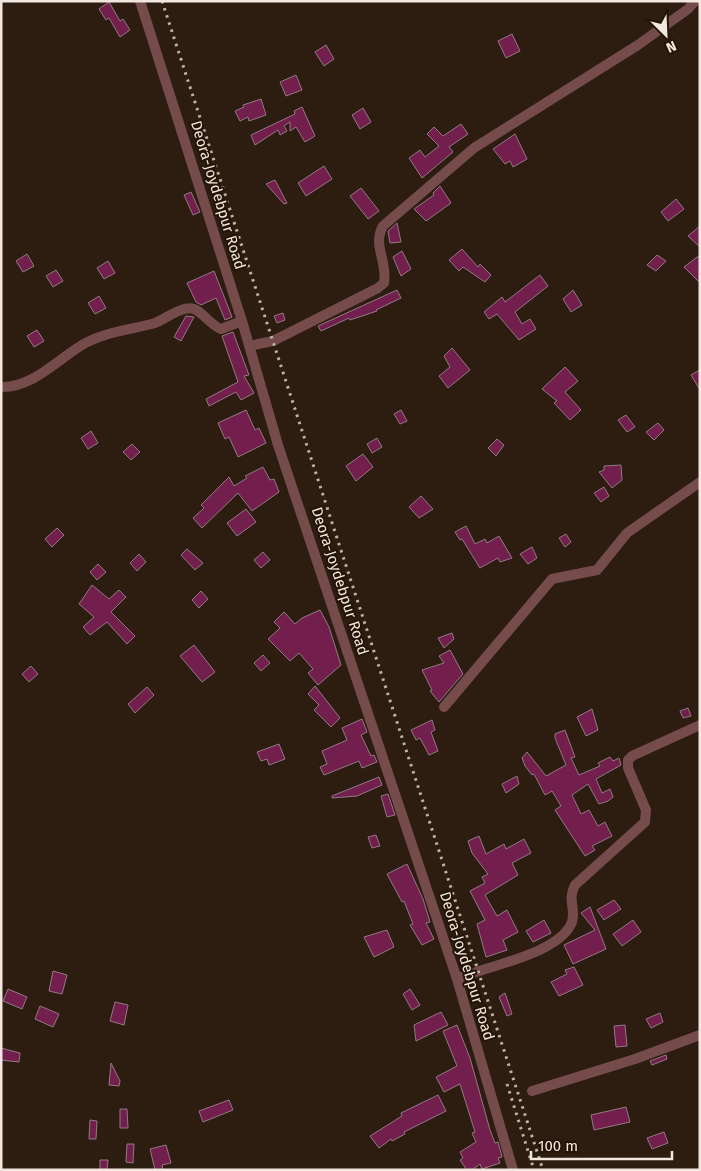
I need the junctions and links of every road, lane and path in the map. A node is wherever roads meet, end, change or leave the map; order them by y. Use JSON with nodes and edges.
{"nodes":[{"id":1,"x":140,"y":1,"type":"edge"},
{"id":2,"x":695,"y":1,"type":"edge"},
{"id":3,"x":242,"y":321,"type":"junction"},
{"id":4,"x":249,"y":346,"type":"junction"},
{"id":5,"x":1,"y":387,"type":"edge"},
{"id":6,"x":700,"y":482,"type":"edge"},
{"id":7,"x":444,"y":707,"type":"dead end"},
{"id":8,"x":700,"y":726,"type":"edge"},
{"id":9,"x":457,"y":980,"type":"junction"},
{"id":10,"x":700,"y":1035,"type":"edge"},
{"id":11,"x":532,"y":1091,"type":"dead end"},
{"id":12,"x":513,"y":1170,"type":"edge"}],
"edges":[{"from":1,"to":3,"type":"street","name":"Deora-Joydebpur Road"},
{"from":2,"to":4,"type":"street"},
{"from":3,"to":4,"type":"street","name":"Deora-Joydebpur Road"},
{"from":3,"to":5,"type":"street"},
{"from":4,"to":9,"type":"street","name":"Deora-Joydebpur Road"},
{"from":6,"to":7,"type":"street"},
{"from":8,"to":9,"type":"street"},
{"from":9,"to":12,"type":"street","name":"Deora-Joydebpur Road"},
{"from":10,"to":11,"type":"street"}]}
